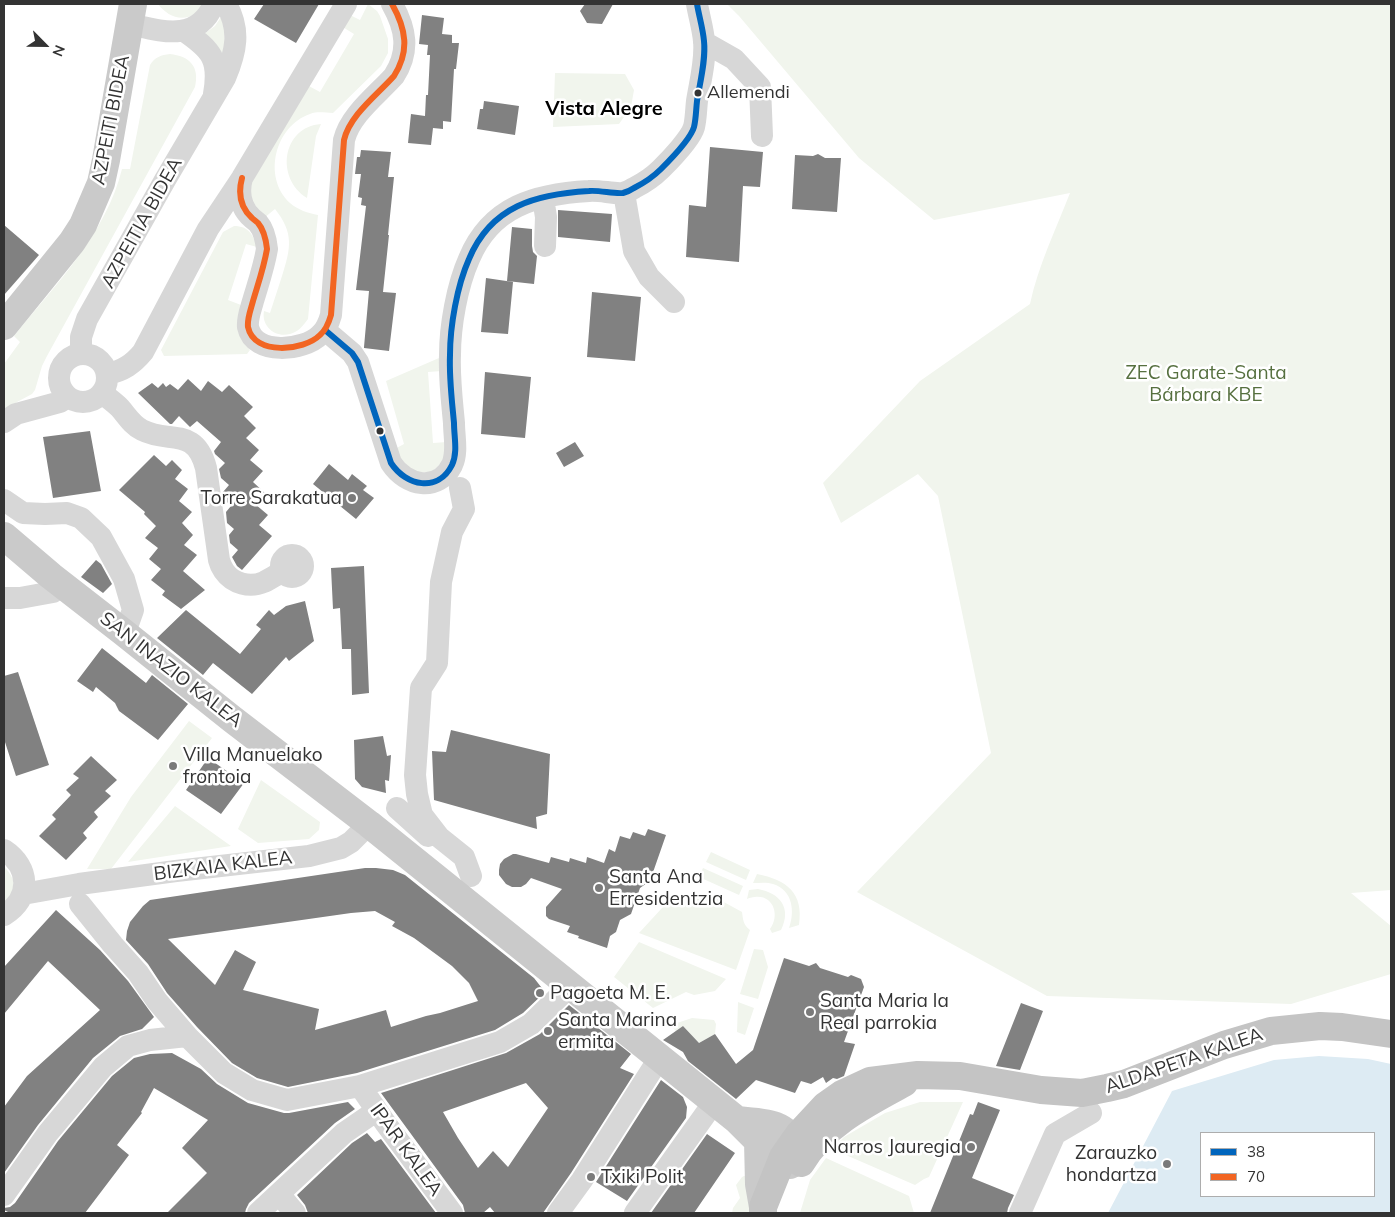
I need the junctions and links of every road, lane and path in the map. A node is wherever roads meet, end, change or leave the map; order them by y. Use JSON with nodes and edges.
{"nodes":[{"id":1,"x":214,"y":4,"type":"edge"},
{"id":2,"x":226,"y":4,"type":"edge"},
{"id":3,"x":346,"y":4,"type":"edge"},
{"id":4,"x":392,"y":4,"type":"edge"},
{"id":5,"x":697,"y":4,"type":"edge"},
{"id":6,"x":131,"y":14,"type":"edge"},
{"id":7,"x":184,"y":31,"type":"junction"},
{"id":8,"x":704,"y":42,"type":"junction"},
{"id":9,"x":214,"y":96,"type":"junction"},
{"id":10,"x":762,"y":136,"type":"dead end"},
{"id":11,"x":242,"y":178,"type":"junction"},
{"id":12,"x":624,"y":193,"type":"junction"},
{"id":13,"x":543,"y":198,"type":"junction"},
{"id":14,"x":252,"y":218,"type":"junction"},
{"id":15,"x":208,"y":229,"type":"junction"},
{"id":16,"x":545,"y":246,"type":"dead end"},
{"id":17,"x":674,"y":302,"type":"dead end"},
{"id":18,"x":4,"y":326,"type":"edge"},
{"id":19,"x":325,"y":330,"type":"junction"},
{"id":20,"x":81,"y":354,"type":"junction"},
{"id":21,"x":105,"y":383,"type":"junction"},
{"id":22,"x":68,"y":397,"type":"junction"},
{"id":23,"x":4,"y":422,"type":"edge"},
{"id":24,"x":460,"y":488,"type":"dead end"},
{"id":25,"x":4,"y":500,"type":"edge"},
{"id":26,"x":4,"y":536,"type":"edge"},
{"id":27,"x":282,"y":572,"type":"dead end"},
{"id":28,"x":53,"y":592,"type":"dead end"},
{"id":29,"x":4,"y":598,"type":"edge"},
{"id":30,"x":123,"y":632,"type":"junction"},
{"id":31,"x":397,"y":808,"type":"dead end"},
{"id":32,"x":369,"y":824,"type":"junction"},
{"id":33,"x":4,"y":850,"type":"edge"},
{"id":34,"x":23,"y":883,"type":"junction"},
{"id":35,"x":464,"y":886,"type":"junction"},
{"id":36,"x":74,"y":895,"type":"junction"},
{"id":37,"x":4,"y":915,"type":"edge"},
{"id":38,"x":570,"y":986,"type":"junction"},
{"id":39,"x":1391,"y":1034,"type":"edge"},
{"id":40,"x":187,"y":1036,"type":"junction"},
{"id":41,"x":653,"y":1068,"type":"dead end"},
{"id":42,"x":918,"y":1075,"type":"junction"},
{"id":43,"x":360,"y":1086,"type":"junction"},
{"id":44,"x":376,"y":1111,"type":"junction"},
{"id":45,"x":707,"y":1112,"type":"dead end"},
{"id":46,"x":1091,"y":1113,"type":"dead end"},
{"id":47,"x":787,"y":1143,"type":"junction"},
{"id":48,"x":279,"y":1194,"type":"junction"},
{"id":49,"x":4,"y":1195,"type":"edge"},
{"id":50,"x":769,"y":1212,"type":"edge"},
{"id":51,"x":258,"y":1213,"type":"edge"},
{"id":52,"x":295,"y":1213,"type":"edge"},
{"id":53,"x":452,"y":1213,"type":"edge"},
{"id":54,"x":558,"y":1213,"type":"edge"},
{"id":55,"x":635,"y":1213,"type":"edge"},
{"id":56,"x":1020,"y":1213,"type":"edge"}],
"edges":[{"from":1,"to":7,"type":"street"},
{"from":2,"to":9,"type":"street","name":"AZPEITIA BIDEA"},
{"from":3,"to":11,"type":"street"},
{"from":4,"to":19,"type":"street"},
{"from":5,"to":8,"type":"street"},
{"from":6,"to":7,"type":"street"},
{"from":6,"to":18,"type":"main road","name":"AZPEITI BIDEA"},
{"from":7,"to":9,"type":"street"},
{"from":8,"to":10,"type":"street"},
{"from":8,"to":12,"type":"street"},
{"from":9,"to":20,"type":"street","name":"AZPEITIA BIDEA"},
{"from":11,"to":14,"type":"street"},
{"from":11,"to":15,"type":"street"},
{"from":12,"to":13,"type":"street"},
{"from":12,"to":17,"type":"street"},
{"from":13,"to":16,"type":"street"},
{"from":13,"to":19,"type":"street"},
{"from":14,"to":15,"type":"street"},
{"from":14,"to":19,"type":"street"},
{"from":15,"to":21,"type":"street"},
{"from":20,"to":21,"type":"street"},
{"from":20,"to":22,"type":"street"},
{"from":21,"to":22,"type":"street"},
{"from":21,"to":27,"type":"street"},
{"from":22,"to":23,"type":"street"},
{"from":24,"to":35,"type":"street"},
{"from":25,"to":30,"type":"street"},
{"from":26,"to":30,"type":"main road","name":"SAN INAZIO KALEA"},
{"from":28,"to":29,"type":"street"},
{"from":30,"to":32,"type":"main road","name":"SAN INAZIO KALEA"},
{"from":31,"to":35,"type":"street"},
{"from":32,"to":35,"type":"main road","name":"SAN INAZIO KALEA"},
{"from":32,"to":36,"type":"street","name":"BIZKAIA KALEA"},
{"from":33,"to":34,"type":"street"},
{"from":34,"to":36,"type":"street","name":"BIZKAIA KALEA"},
{"from":34,"to":37,"type":"street"},
{"from":35,"to":38,"type":"main road","name":"SAN INAZIO KALEA"},
{"from":36,"to":40,"type":"street"},
{"from":38,"to":43,"type":"street"},
{"from":38,"to":47,"type":"main road","name":"SAN INAZIO KALEA"},
{"from":39,"to":42,"type":"highway","name":"ALDAPETA KALEA"},
{"from":40,"to":43,"type":"street"},
{"from":40,"to":49,"type":"street"},
{"from":41,"to":54,"type":"street"},
{"from":42,"to":47,"type":"highway"},
{"from":42,"to":47,"type":"highway","name":"ALDAPETA KALEA"},
{"from":43,"to":44,"type":"street","name":"IPAR KALEA"},
{"from":44,"to":48,"type":"street"},
{"from":44,"to":53,"type":"street","name":"IPAR KALEA"},
{"from":45,"to":55,"type":"street"},
{"from":46,"to":56,"type":"street"},
{"from":47,"to":50,"type":"main road"},
{"from":47,"to":50,"type":"highway"},
{"from":48,"to":51,"type":"street"},
{"from":48,"to":52,"type":"street"}]}
